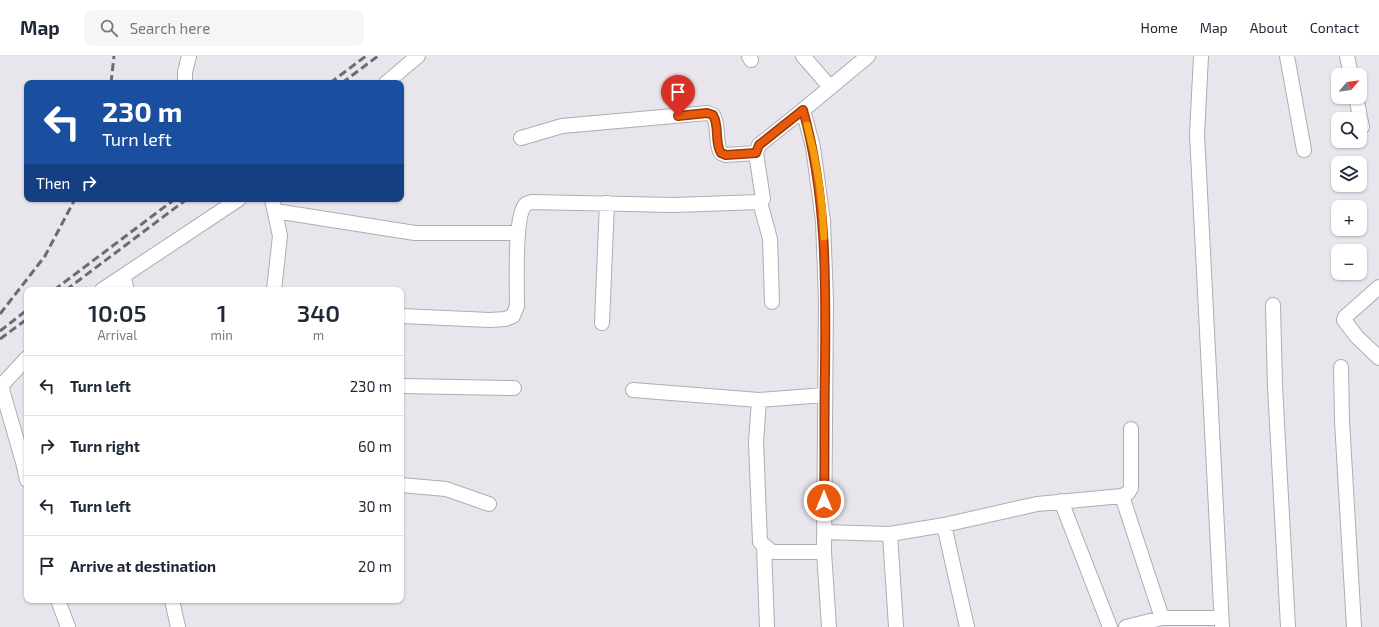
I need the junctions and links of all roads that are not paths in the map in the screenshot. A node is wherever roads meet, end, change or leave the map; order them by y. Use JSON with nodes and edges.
{"nodes":[{"id":1,"x":189,"y":56,"type":"edge"},
{"id":2,"x":418,"y":56,"type":"edge"},
{"id":3,"x":803,"y":56,"type":"edge"},
{"id":4,"x":868,"y":56,"type":"edge"},
{"id":5,"x":1201,"y":56,"type":"edge"},
{"id":6,"x":1287,"y":56,"type":"edge"},
{"id":7,"x":1347,"y":56,"type":"edge"},
{"id":8,"x":1350,"y":68,"type":"edge"},
{"id":9,"x":185,"y":80,"type":"edge"},
{"id":10,"x":390,"y":80,"type":"edge"},
{"id":11,"x":830,"y":87,"type":"junction"},
{"id":12,"x":803,"y":110,"type":"junction"},
{"id":13,"x":521,"y":138,"type":"dead end"},
{"id":14,"x":1304,"y":150,"type":"dead end"},
{"id":15,"x":756,"y":153,"type":"junction"},
{"id":16,"x":234,"y":202,"type":"edge"},
{"id":17,"x":760,"y":202,"type":"junction"},
{"id":18,"x":607,"y":203,"type":"junction"},
{"id":19,"x":274,"y":205,"type":"edge"},
{"id":20,"x":518,"y":233,"type":"junction"},
{"id":21,"x":123,"y":276,"type":"junction"},
{"id":22,"x":106,"y":287,"type":"edge"},
{"id":23,"x":126,"y":287,"type":"edge"},
{"id":24,"x":274,"y":287,"type":"edge"},
{"id":25,"x":1379,"y":287,"type":"edge"},
{"id":26,"x":772,"y":302,"type":"dead end"},
{"id":27,"x":1273,"y":305,"type":"dead end"},
{"id":28,"x":404,"y":316,"type":"edge"},
{"id":29,"x":602,"y":323,"type":"dead end"},
{"id":30,"x":1379,"y":358,"type":"edge"},
{"id":31,"x":24,"y":361,"type":"edge"},
{"id":32,"x":1341,"y":367,"type":"dead end"},
{"id":33,"x":1,"y":386,"type":"edge"},
{"id":34,"x":404,"y":386,"type":"edge"},
{"id":35,"x":514,"y":388,"type":"dead end"},
{"id":36,"x":633,"y":390,"type":"dead end"},
{"id":37,"x":825,"y":396,"type":"junction"},
{"id":38,"x":759,"y":400,"type":"junction"},
{"id":39,"x":1131,"y":429,"type":"dead end"},
{"id":40,"x":24,"y":466,"type":"edge"},
{"id":41,"x":404,"y":485,"type":"edge"},
{"id":42,"x":1122,"y":496,"type":"junction"},
{"id":43,"x":1060,"y":501,"type":"junction"},
{"id":44,"x":489,"y":504,"type":"dead end"},
{"id":45,"x":944,"y":525,"type":"junction"},
{"id":46,"x":824,"y":532,"type":"junction"},
{"id":47,"x":890,"y":534,"type":"junction"},
{"id":48,"x":764,"y":546,"type":"junction"},
{"id":49,"x":824,"y":552,"type":"junction"},
{"id":50,"x":59,"y":603,"type":"edge"},
{"id":51,"x":173,"y":603,"type":"edge"},
{"id":52,"x":1162,"y":618,"type":"junction"},
{"id":53,"x":1221,"y":623,"type":"edge"},
{"id":54,"x":68,"y":627,"type":"edge"},
{"id":55,"x":178,"y":627,"type":"edge"},
{"id":56,"x":767,"y":627,"type":"edge"},
{"id":57,"x":829,"y":627,"type":"edge"},
{"id":58,"x":896,"y":627,"type":"edge"},
{"id":59,"x":967,"y":627,"type":"edge"},
{"id":60,"x":1110,"y":627,"type":"edge"},
{"id":61,"x":1126,"y":627,"type":"edge"},
{"id":62,"x":1288,"y":627,"type":"edge"},
{"id":63,"x":1354,"y":627,"type":"edge"}],
"edges":[{"from":1,"to":9,"type":"street"},
{"from":2,"to":10,"type":"street"},
{"from":3,"to":11,"type":"street"},
{"from":4,"to":11,"type":"street"},
{"from":5,"to":53,"type":"street"},
{"from":6,"to":14,"type":"street"},
{"from":7,"to":8,"type":"street"},
{"from":11,"to":12,"type":"street"},
{"from":12,"to":15,"type":"street"},
{"from":12,"to":37,"type":"street"},
{"from":13,"to":15,"type":"street"},
{"from":15,"to":17,"type":"street"},
{"from":16,"to":21,"type":"street"},
{"from":17,"to":18,"type":"street"},
{"from":17,"to":26,"type":"street"},
{"from":18,"to":20,"type":"street"},
{"from":18,"to":29,"type":"street"},
{"from":19,"to":20,"type":"street"},
{"from":19,"to":24,"type":"street"},
{"from":20,"to":28,"type":"street"},
{"from":21,"to":22,"type":"street"},
{"from":21,"to":23,"type":"street"},
{"from":25,"to":30,"type":"street"},
{"from":27,"to":62,"type":"street"},
{"from":31,"to":33,"type":"street"},
{"from":32,"to":63,"type":"street"},
{"from":33,"to":40,"type":"street"},
{"from":34,"to":35,"type":"street"},
{"from":36,"to":38,"type":"street"},
{"from":37,"to":38,"type":"street"},
{"from":37,"to":46,"type":"street"},
{"from":38,"to":48,"type":"street"},
{"from":39,"to":42,"type":"street"},
{"from":41,"to":44,"type":"street"},
{"from":42,"to":43,"type":"street"},
{"from":42,"to":52,"type":"street"},
{"from":43,"to":45,"type":"street"},
{"from":43,"to":60,"type":"street"},
{"from":45,"to":47,"type":"street"},
{"from":45,"to":59,"type":"street"},
{"from":46,"to":47,"type":"street"},
{"from":46,"to":49,"type":"street"},
{"from":47,"to":58,"type":"street"},
{"from":48,"to":49,"type":"street"},
{"from":48,"to":56,"type":"street"},
{"from":49,"to":57,"type":"street"},
{"from":50,"to":54,"type":"street"},
{"from":51,"to":55,"type":"street"},
{"from":52,"to":53,"type":"street"},
{"from":52,"to":61,"type":"street"}]}
